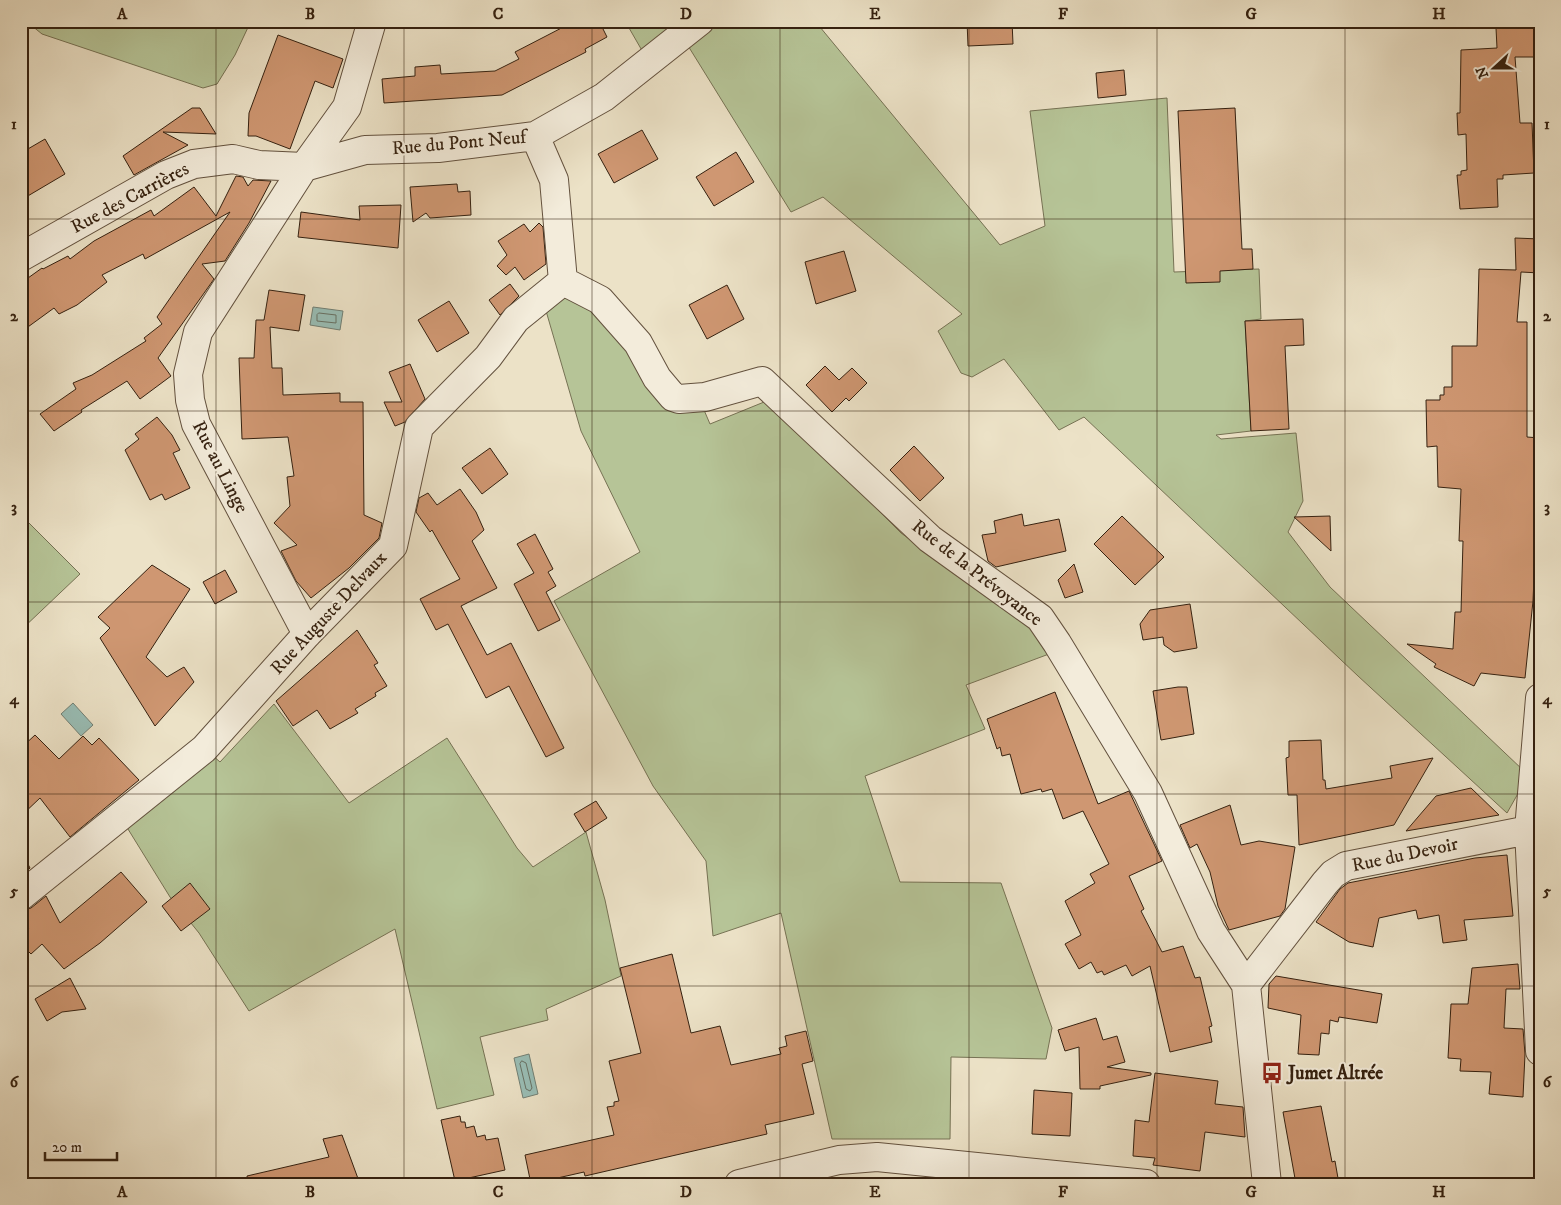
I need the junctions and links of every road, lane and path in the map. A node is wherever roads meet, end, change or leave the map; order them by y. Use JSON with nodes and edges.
{"nodes":[{"id":1,"x":372,"y":21,"type":"edge"},
{"id":2,"x":700,"y":21,"type":"edge"},
{"id":3,"x":535,"y":136,"type":"junction"},
{"id":4,"x":304,"y":167,"type":"junction"},
{"id":5,"x":21,"y":257,"type":"edge"},
{"id":6,"x":562,"y":281,"type":"junction"},
{"id":7,"x":307,"y":634,"type":"junction"},
{"id":8,"x":1540,"y":698,"type":"edge"},
{"id":9,"x":1529,"y":830,"type":"junction"},
{"id":10,"x":21,"y":896,"type":"edge"},
{"id":11,"x":1246,"y":985,"type":"junction"},
{"id":12,"x":1540,"y":1051,"type":"edge"},
{"id":13,"x":739,"y":1184,"type":"edge"},
{"id":14,"x":1146,"y":1184,"type":"edge"},
{"id":15,"x":1267,"y":1184,"type":"edge"}],
"edges":[{"from":1,"to":4,"type":"street","name":"Rue au Linge"},
{"from":2,"to":3,"type":"street","name":"Rue du Pont Neuf"},
{"from":3,"to":4,"type":"street","name":"Rue du Pont Neuf"},
{"from":3,"to":6,"type":"street"},
{"from":4,"to":5,"type":"street","name":"Rue des Carrières"},
{"from":4,"to":7,"type":"street","name":"Rue au Linge"},
{"from":6,"to":7,"type":"street","name":"Rue Auguste Delvaux"},
{"from":6,"to":11,"type":"street","name":"Rue de la Prévoyance"},
{"from":7,"to":10,"type":"street","name":"Rue Auguste Delvaux"},
{"from":8,"to":9,"type":"street"},
{"from":9,"to":11,"type":"street","name":"Rue du Devoir"},
{"from":9,"to":12,"type":"street"},
{"from":11,"to":15,"type":"street"},
{"from":13,"to":14,"type":"street"}]}
